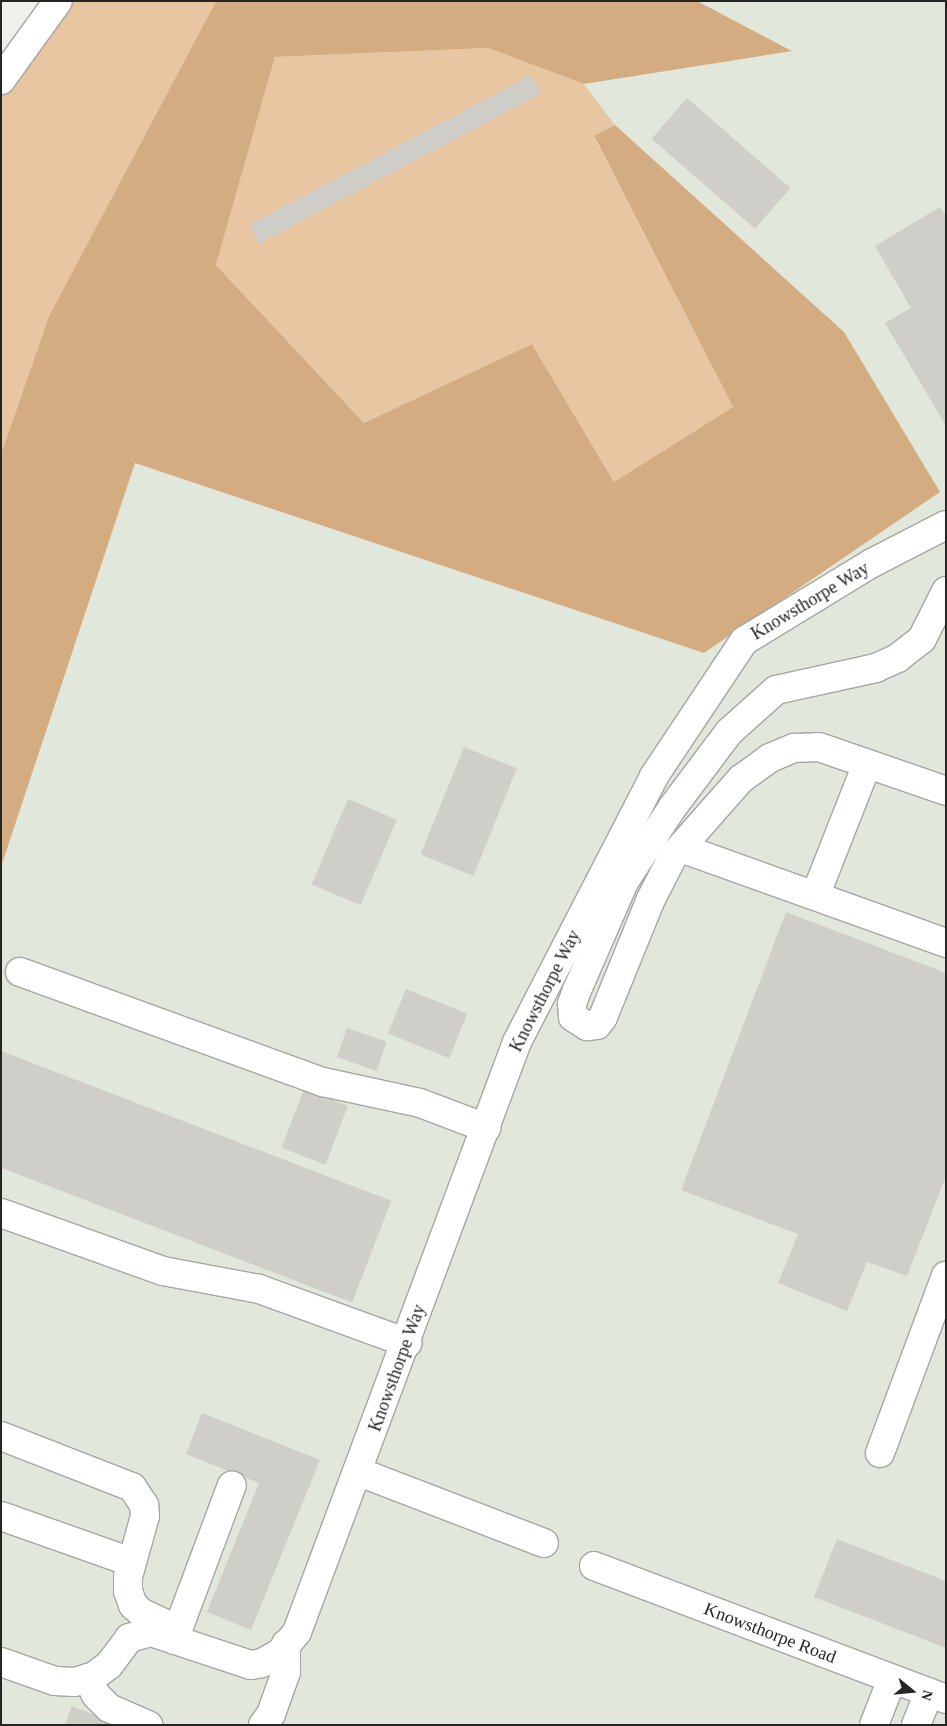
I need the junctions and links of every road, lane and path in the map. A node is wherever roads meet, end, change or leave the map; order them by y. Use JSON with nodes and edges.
{"nodes":[{"id":1,"x":58,"y":1,"type":"edge"},
{"id":2,"x":1,"y":80,"type":"edge"},
{"id":3,"x":946,"y":525,"type":"edge"},
{"id":4,"x":946,"y":592,"type":"edge"},
{"id":5,"x":867,"y":764,"type":"junction"},
{"id":6,"x":946,"y":791,"type":"edge"},
{"id":7,"x":681,"y":848,"type":"junction"},
{"id":8,"x":819,"y":897,"type":"junction"},
{"id":9,"x":946,"y":943,"type":"edge"},
{"id":10,"x":20,"y":972,"type":"dead end"},
{"id":11,"x":486,"y":1128,"type":"junction"},
{"id":12,"x":1,"y":1213,"type":"edge"},
{"id":13,"x":945,"y":1282,"type":"edge"},
{"id":14,"x":406,"y":1343,"type":"junction"},
{"id":15,"x":1,"y":1436,"type":"edge"},
{"id":16,"x":880,"y":1453,"type":"dead end"},
{"id":17,"x":359,"y":1472,"type":"junction"},
{"id":18,"x":232,"y":1485,"type":"dead end"},
{"id":19,"x":1,"y":1516,"type":"edge"},
{"id":20,"x":544,"y":1543,"type":"dead end"},
{"id":21,"x":131,"y":1562,"type":"junction"},
{"id":22,"x":594,"y":1566,"type":"dead end"},
{"id":23,"x":176,"y":1635,"type":"junction"},
{"id":24,"x":286,"y":1644,"type":"junction"},
{"id":25,"x":1,"y":1662,"type":"edge"},
{"id":26,"x":87,"y":1678,"type":"junction"},
{"id":27,"x":892,"y":1679,"type":"junction"},
{"id":28,"x":937,"y":1696,"type":"edge"},
{"id":29,"x":148,"y":1725,"type":"edge"},
{"id":30,"x":263,"y":1725,"type":"edge"},
{"id":31,"x":874,"y":1725,"type":"edge"},
{"id":32,"x":916,"y":1725,"type":"edge"}],
"edges":[{"from":1,"to":2,"type":"street"},
{"from":3,"to":11,"type":"street","name":"Knowsthorpe Way"},
{"from":4,"to":7,"type":"street"},
{"from":5,"to":6,"type":"street"},
{"from":5,"to":7,"type":"street"},
{"from":5,"to":8,"type":"street"},
{"from":7,"to":8,"type":"street"},
{"from":8,"to":9,"type":"street"},
{"from":10,"to":11,"type":"street"},
{"from":11,"to":14,"type":"street","name":"Knowsthorpe Way"},
{"from":12,"to":14,"type":"street"},
{"from":13,"to":16,"type":"street"},
{"from":14,"to":17,"type":"street","name":"Knowsthorpe Way"},
{"from":15,"to":21,"type":"street"},
{"from":17,"to":20,"type":"street"},
{"from":17,"to":24,"type":"street","name":"Knowsthorpe Way"},
{"from":18,"to":23,"type":"street"},
{"from":19,"to":21,"type":"street"},
{"from":21,"to":23,"type":"street"},
{"from":22,"to":27,"type":"street","name":"Knowsthorpe Road"},
{"from":23,"to":24,"type":"street"},
{"from":23,"to":26,"type":"street"},
{"from":24,"to":30,"type":"street"},
{"from":25,"to":26,"type":"street"},
{"from":26,"to":29,"type":"street"},
{"from":27,"to":28,"type":"street","name":"Knowsthorpe Road"},
{"from":27,"to":31,"type":"street"},
{"from":28,"to":32,"type":"street"}]}
